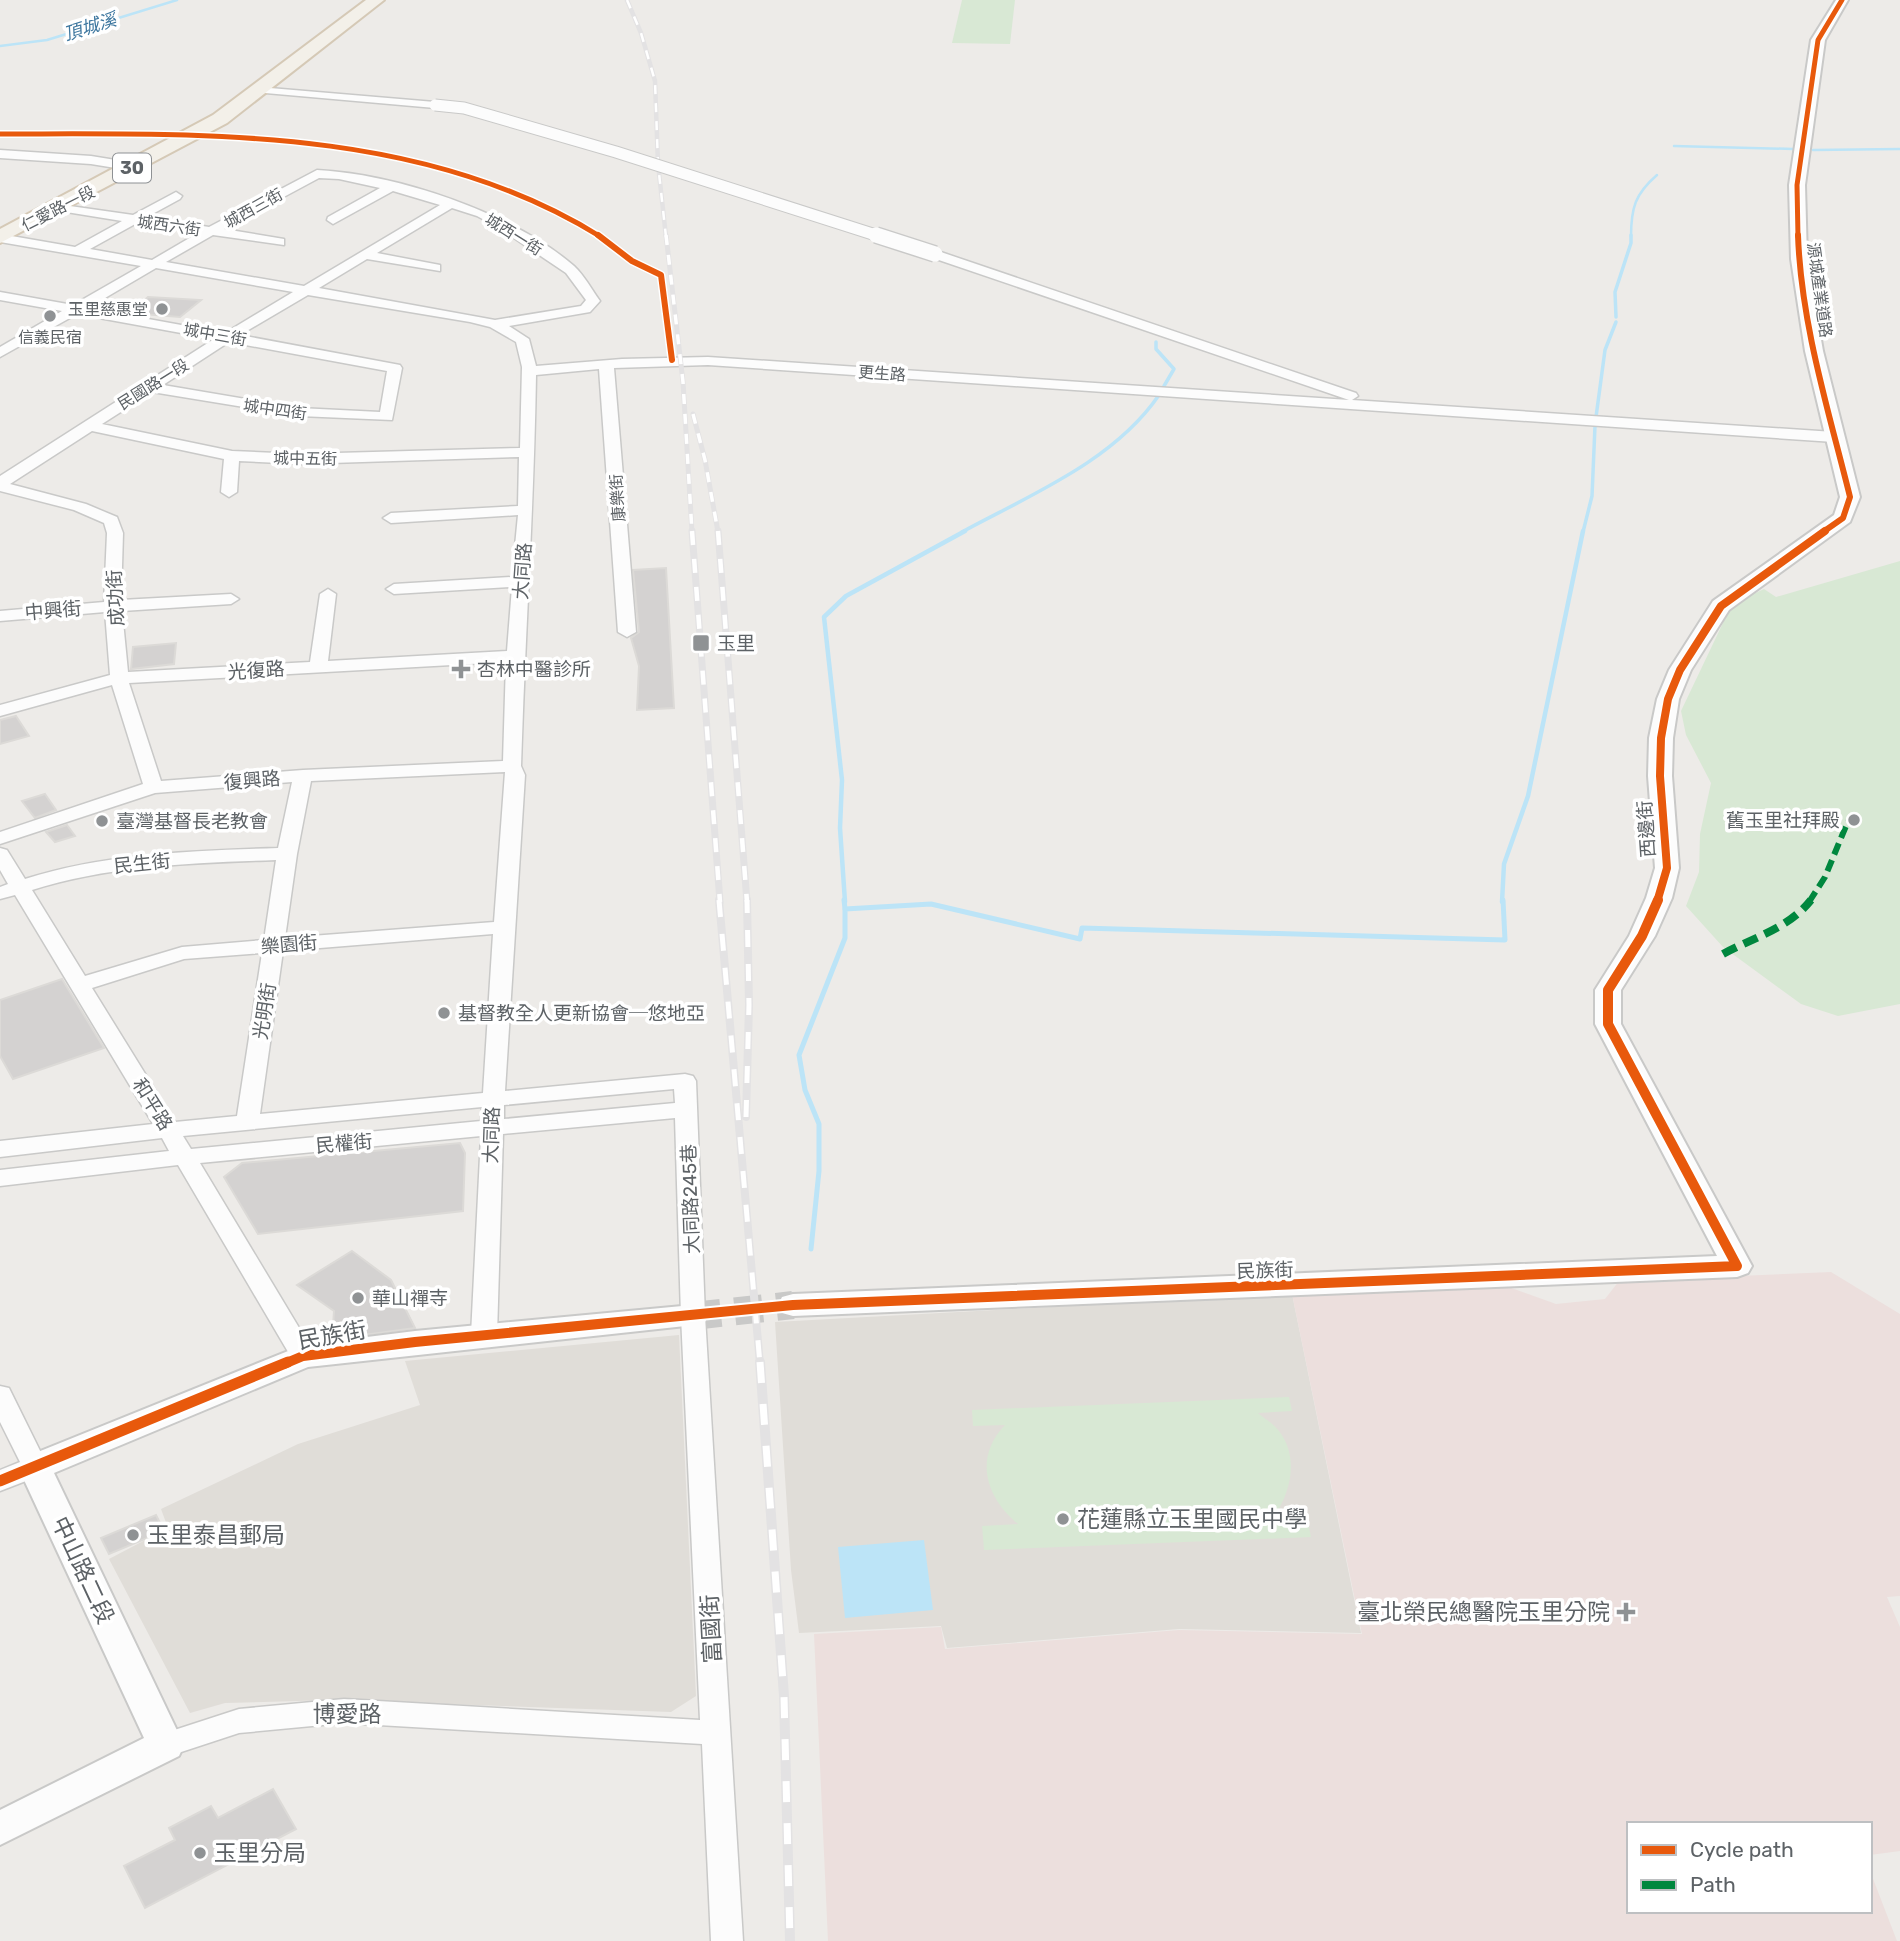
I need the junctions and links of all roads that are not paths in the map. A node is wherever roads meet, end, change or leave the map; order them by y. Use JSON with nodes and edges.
{"nodes":[{"id":1,"x":376,"y":0,"type":"edge"},
{"id":2,"x":1842,"y":0,"type":"edge"},
{"id":3,"x":258,"y":90,"type":"junction"},
{"id":4,"x":0,"y":154,"type":"edge"},
{"id":5,"x":134,"y":167,"type":"junction"},
{"id":6,"x":317,"y":174,"type":"joint"},
{"id":7,"x":392,"y":186,"type":"junction"},
{"id":8,"x":176,"y":196,"type":"dead end"},
{"id":9,"x":452,"y":203,"type":"junction"},
{"id":10,"x":60,"y":207,"type":"junction"},
{"id":11,"x":133,"y":220,"type":"junction"},
{"id":12,"x":333,"y":220,"type":"dead end"},
{"id":13,"x":211,"y":231,"type":"junction"},
{"id":14,"x":0,"y":237,"type":"edge"},
{"id":15,"x":279,"y":242,"type":"dead end"},
{"id":16,"x":76,"y":251,"type":"junction"},
{"id":17,"x":366,"y":256,"type":"junction"},
{"id":18,"x":154,"y":264,"type":"junction"},
{"id":19,"x":435,"y":268,"type":"dead end"},
{"id":20,"x":309,"y":290,"type":"junction"},
{"id":21,"x":0,"y":296,"type":"edge"},
{"id":22,"x":75,"y":310,"type":"junction"},
{"id":23,"x":495,"y":324,"type":"junction"},
{"id":24,"x":229,"y":336,"type":"junction"},
{"id":25,"x":0,"y":353,"type":"edge"},
{"id":26,"x":606,"y":364,"type":"junction"},
{"id":27,"x":529,"y":371,"type":"junction"},
{"id":28,"x":150,"y":387,"type":"junction"},
{"id":29,"x":389,"y":404,"type":"joint"},
{"id":30,"x":1380,"y":406,"type":"junction"},
{"id":31,"x":87,"y":425,"type":"junction"},
{"id":32,"x":1834,"y":437,"type":"junction"},
{"id":33,"x":526,"y":453,"type":"junction"},
{"id":34,"x":232,"y":456,"type":"junction"},
{"id":35,"x":0,"y":485,"type":"edge"},
{"id":36,"x":229,"y":492,"type":"dead end"},
{"id":37,"x":1848,"y":504,"type":"joint"},
{"id":38,"x":526,"y":510,"type":"junction"},
{"id":39,"x":391,"y":518,"type":"dead end"},
{"id":40,"x":522,"y":581,"type":"junction"},
{"id":41,"x":394,"y":589,"type":"dead end"},
{"id":42,"x":328,"y":594,"type":"dead end"},
{"id":43,"x":231,"y":599,"type":"dead end"},
{"id":44,"x":113,"y":606,"type":"junction"},
{"id":45,"x":0,"y":616,"type":"edge"},
{"id":46,"x":627,"y":632,"type":"dead end"},
{"id":47,"x":516,"y":656,"type":"junction"},
{"id":48,"x":317,"y":667,"type":"junction"},
{"id":49,"x":119,"y":678,"type":"junction"},
{"id":50,"x":0,"y":711,"type":"edge"},
{"id":51,"x":512,"y":766,"type":"junction"},
{"id":52,"x":303,"y":776,"type":"junction"},
{"id":53,"x":153,"y":787,"type":"junction"},
{"id":54,"x":0,"y":838,"type":"edge"},
{"id":55,"x":0,"y":854,"type":"edge"},
{"id":56,"x":287,"y":854,"type":"junction"},
{"id":57,"x":10,"y":890,"type":"edge"},
{"id":58,"x":503,"y":927,"type":"junction"},
{"id":59,"x":274,"y":945,"type":"junction"},
{"id":60,"x":79,"y":985,"type":"junction"},
{"id":61,"x":685,"y":1081,"type":"joint"},
{"id":62,"x":492,"y":1101,"type":"junction"},
{"id":63,"x":688,"y":1109,"type":"junction"},
{"id":64,"x":247,"y":1123,"type":"junction"},
{"id":65,"x":168,"y":1130,"type":"junction"},
{"id":66,"x":490,"y":1130,"type":"junction"},
{"id":67,"x":0,"y":1149,"type":"edge"},
{"id":68,"x":185,"y":1157,"type":"junction"},
{"id":69,"x":0,"y":1178,"type":"edge"},
{"id":70,"x":1737,"y":1266,"type":"joint"},
{"id":71,"x":793,"y":1305,"type":"tunnel mouth"},
{"id":72,"x":694,"y":1316,"type":"junction"},
{"id":73,"x":484,"y":1335,"type":"junction"},
{"id":74,"x":303,"y":1356,"type":"junction"},
{"id":75,"x":0,"y":1395,"type":"edge"},
{"id":76,"x":34,"y":1467,"type":"junction"},
{"id":77,"x":0,"y":1481,"type":"edge"},
{"id":78,"x":717,"y":1733,"type":"junction"},
{"id":79,"x":166,"y":1745,"type":"junction"},
{"id":80,"x":0,"y":1828,"type":"edge"},
{"id":81,"x":727,"y":1941,"type":"edge"}],
"edges":[{"from":1,"to":3,"type":"main road","number":"30"},
{"from":2,"to":32,"type":"street","name":"源城產業道路"},
{"from":3,"to":5,"type":"main road","name":"仁愛路一段","number":"30"},
{"from":3,"to":30,"type":"street","bridge":true},
{"from":4,"to":5,"type":"street"},
{"from":5,"to":10,"type":"main road","name":"仁愛路一段","number":"30"},
{"from":6,"to":7,"type":"street","name":"城西一街"},
{"from":6,"to":13,"type":"street","name":"城西三街"},
{"from":7,"to":9,"type":"street","name":"城西一街"},
{"from":7,"to":12,"type":"street"},
{"from":8,"to":11,"type":"street"},
{"from":9,"to":17,"type":"street","name":"民國路一段"},
{"from":9,"to":23,"type":"street","name":"城西一街"},
{"from":10,"to":11,"type":"street","name":"城西六街"},
{"from":10,"to":14,"type":"main road","name":"仁愛路一段","number":"30"},
{"from":11,"to":13,"type":"street","name":"城西六街"},
{"from":11,"to":16,"type":"street"},
{"from":13,"to":15,"type":"street","name":"城西六街"},
{"from":13,"to":18,"type":"street","name":"城西三街"},
{"from":14,"to":16,"type":"street","name":"大同路"},
{"from":16,"to":18,"type":"street","name":"大同路"},
{"from":17,"to":19,"type":"street"},
{"from":17,"to":20,"type":"street","name":"民國路一段"},
{"from":18,"to":20,"type":"street","name":"大同路"},
{"from":18,"to":22,"type":"street","name":"城西三街"},
{"from":20,"to":23,"type":"street","name":"大同路"},
{"from":20,"to":24,"type":"street","name":"民國路一段"},
{"from":21,"to":22,"type":"street","name":"城中三街"},
{"from":22,"to":24,"type":"street","name":"城中三街"},
{"from":22,"to":25,"type":"street","name":"城西三街"},
{"from":23,"to":27,"type":"street","name":"大同路"},
{"from":24,"to":28,"type":"street","name":"民國路一段"},
{"from":24,"to":29,"type":"street","name":"城中三街"},
{"from":26,"to":27,"type":"street","name":"更生路"},
{"from":26,"to":30,"type":"street","name":"更生路"},
{"from":26,"to":46,"type":"street","name":"康樂街"},
{"from":27,"to":33,"type":"street","name":"大同路"},
{"from":28,"to":29,"type":"street","name":"城中四街"},
{"from":28,"to":31,"type":"street","name":"民國路一段"},
{"from":30,"to":32,"type":"street"},
{"from":31,"to":34,"type":"street","name":"城中五街"},
{"from":31,"to":35,"type":"street","name":"民國路一段"},
{"from":32,"to":37,"type":"street","name":"源城產業道路"},
{"from":33,"to":34,"type":"street","name":"城中五街"},
{"from":33,"to":38,"type":"street","name":"大同路"},
{"from":34,"to":36,"type":"street"},
{"from":35,"to":44,"type":"street","name":"成功街"},
{"from":37,"to":70,"type":"street","name":"西邊街"},
{"from":38,"to":39,"type":"street"},
{"from":38,"to":40,"type":"street","name":"大同路"},
{"from":40,"to":41,"type":"street"},
{"from":40,"to":47,"type":"street","name":"大同路"},
{"from":42,"to":48,"type":"street"},
{"from":43,"to":44,"type":"street","name":"中興街"},
{"from":44,"to":45,"type":"street","name":"中興街"},
{"from":44,"to":49,"type":"street","name":"成功街"},
{"from":47,"to":48,"type":"street","name":"光復路"},
{"from":47,"to":51,"type":"street","name":"大同路"},
{"from":48,"to":49,"type":"street","name":"光復路"},
{"from":49,"to":50,"type":"street","name":"光復路"},
{"from":49,"to":53,"type":"street","name":"成功街"},
{"from":51,"to":52,"type":"street","name":"復興路"},
{"from":51,"to":58,"type":"street","name":"大同路"},
{"from":52,"to":53,"type":"street","name":"復興路"},
{"from":52,"to":56,"type":"street","name":"光明街"},
{"from":53,"to":54,"type":"street","name":"復興路"},
{"from":55,"to":57,"type":"street","name":"和平路"},
{"from":56,"to":57,"type":"street","name":"民生街"},
{"from":56,"to":59,"type":"street","name":"光明街"},
{"from":57,"to":60,"type":"street","name":"和平路"},
{"from":58,"to":59,"type":"street","name":"樂園街"},
{"from":58,"to":62,"type":"street","name":"大同路"},
{"from":59,"to":60,"type":"street","name":"樂園街"},
{"from":59,"to":64,"type":"street","name":"光明街"},
{"from":60,"to":65,"type":"street","name":"和平路"},
{"from":61,"to":62,"type":"street","name":"民權街"},
{"from":61,"to":63,"type":"street","name":"大同路245巷"},
{"from":62,"to":64,"type":"street","name":"民權街"},
{"from":62,"to":66,"type":"street","name":"大同路"},
{"from":63,"to":66,"type":"street","name":"民權街"},
{"from":63,"to":72,"type":"street","name":"大同路245巷"},
{"from":64,"to":65,"type":"street","name":"民權街"},
{"from":65,"to":67,"type":"street","name":"民權街"},
{"from":65,"to":68,"type":"street","name":"和平路"},
{"from":66,"to":68,"type":"street","name":"民權街"},
{"from":66,"to":73,"type":"street","name":"大同路"},
{"from":68,"to":69,"type":"street","name":"民權街"},
{"from":68,"to":74,"type":"street","name":"和平路"},
{"from":70,"to":71,"type":"street","name":"民族街"},
{"from":72,"to":73,"type":"street","name":"民族街"},
{"from":72,"to":78,"type":"street","name":"富國街"},
{"from":73,"to":74,"type":"street","name":"民族街"},
{"from":74,"to":76,"type":"street","name":"民族街"},
{"from":75,"to":76,"type":"street","name":"中山路二段"},
{"from":76,"to":77,"type":"street","name":"民族街"},
{"from":76,"to":79,"type":"street","name":"中山路二段"},
{"from":78,"to":79,"type":"street","name":"博愛路"},
{"from":78,"to":81,"type":"street","name":"富國街"},
{"from":79,"to":80,"type":"street","name":"博愛路"}]}
